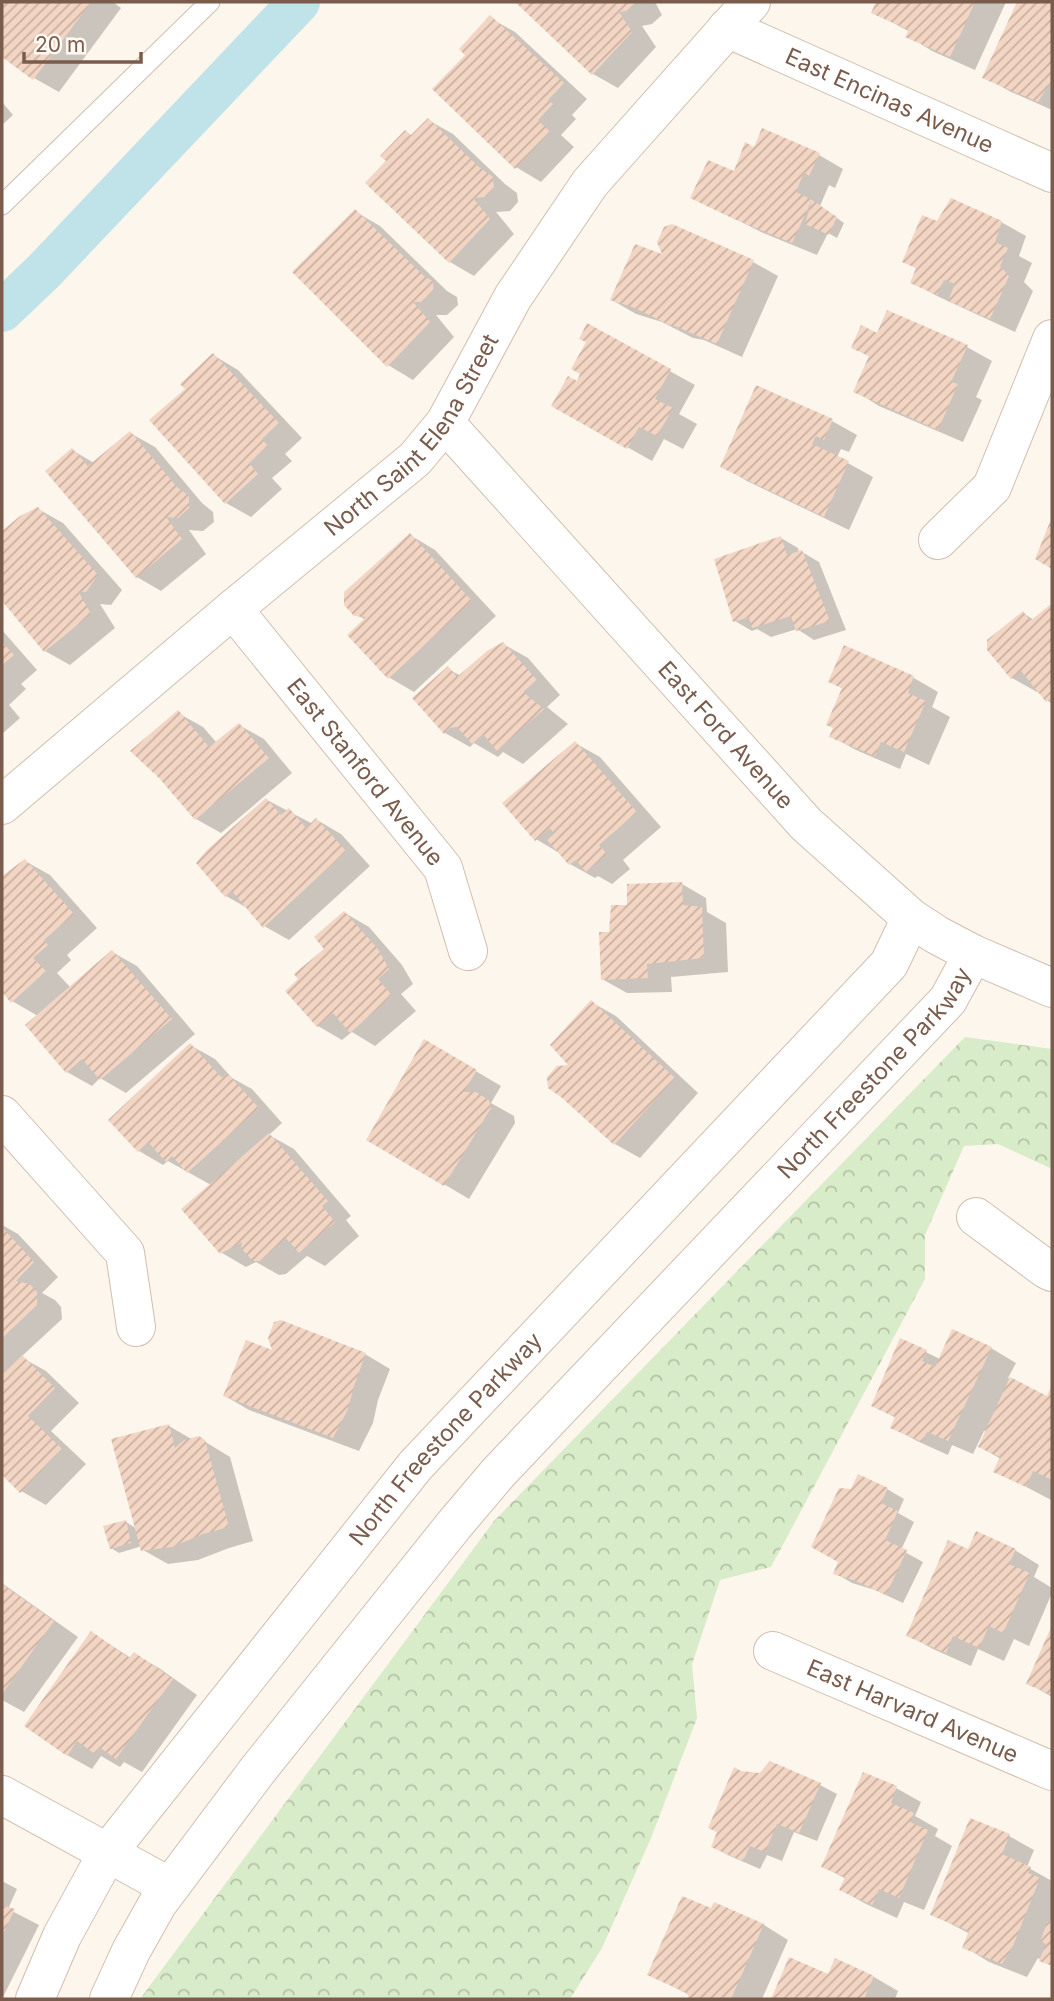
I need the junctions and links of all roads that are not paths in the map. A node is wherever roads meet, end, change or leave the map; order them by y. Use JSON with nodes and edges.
{"nodes":[{"id":1,"x":210,"y":2,"type":"edge"},
{"id":2,"x":739,"y":15,"type":"edge"},
{"id":3,"x":1052,"y":173,"type":"edge"},
{"id":4,"x":2,"y":205,"type":"edge"},
{"id":5,"x":1052,"y":339,"type":"edge"},
{"id":6,"x":445,"y":423,"type":"junction"},
{"id":7,"x":938,"y":540,"type":"dead end"},
{"id":8,"x":233,"y":609,"type":"junction"},
{"id":9,"x":2,"y":805,"type":"edge"},
{"id":10,"x":911,"y":918,"type":"junction"},
{"id":11,"x":468,"y":951,"type":"dead end"},
{"id":12,"x":973,"y":954,"type":"junction"},
{"id":13,"x":1052,"y":988,"type":"edge"},
{"id":14,"x":2,"y":1115,"type":"edge"},
{"id":15,"x":976,"y":1217,"type":"dead end"},
{"id":16,"x":1052,"y":1272,"type":"edge"},
{"id":17,"x":136,"y":1327,"type":"dead end"},
{"id":18,"x":774,"y":1651,"type":"dead end"},
{"id":19,"x":1052,"y":1771,"type":"edge"},
{"id":20,"x":2,"y":1795,"type":"edge"},
{"id":21,"x":108,"y":1852,"type":"junction"},
{"id":22,"x":170,"y":1887,"type":"junction"},
{"id":23,"x":35,"y":1999,"type":"edge"},
{"id":24,"x":109,"y":1999,"type":"edge"}],
"edges":[{"from":1,"to":4,"type":"lane"},
{"from":2,"to":3,"type":"street","name":"East Encinas Avenue"},
{"from":2,"to":6,"type":"street","name":"North Saint Elena Street"},
{"from":5,"to":7,"type":"street"},
{"from":6,"to":8,"type":"street","name":"North Saint Elena Street"},
{"from":6,"to":10,"type":"street","name":"East Ford Avenue"},
{"from":8,"to":9,"type":"street","name":"North Saint Elena Street"},
{"from":8,"to":11,"type":"street","name":"East Stanford Avenue"},
{"from":10,"to":12,"type":"street","name":"East Ford Avenue"},
{"from":10,"to":21,"type":"street","name":"North Freestone Parkway"},
{"from":12,"to":13,"type":"street","name":"East Ford Avenue"},
{"from":12,"to":22,"type":"street","name":"North Freestone Parkway"},
{"from":14,"to":17,"type":"street"},
{"from":15,"to":16,"type":"street"},
{"from":18,"to":19,"type":"street","name":"East Harvard Avenue"},
{"from":20,"to":21,"type":"street"},
{"from":21,"to":22,"type":"street"},
{"from":21,"to":23,"type":"street","name":"North Freestone Parkway"},
{"from":22,"to":24,"type":"street","name":"North Freestone Parkway"}]}
